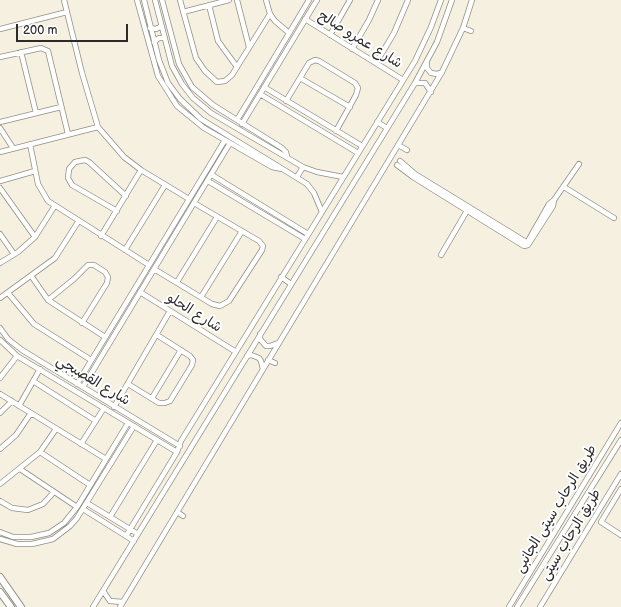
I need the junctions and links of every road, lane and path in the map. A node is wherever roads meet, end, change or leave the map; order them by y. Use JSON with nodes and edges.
{"nodes":[{"id":1,"x":64,"y":0,"type":"edge"},
{"id":2,"x":137,"y":0,"type":"edge"},
{"id":3,"x":144,"y":0,"type":"edge"},
{"id":4,"x":155,"y":0,"type":"edge"},
{"id":5,"x":162,"y":0,"type":"edge"},
{"id":6,"x":180,"y":0,"type":"edge"},
{"id":7,"x":229,"y":0,"type":"edge"},
{"id":8,"x":237,"y":0,"type":"edge"},
{"id":9,"x":266,"y":0,"type":"edge"},
{"id":10,"x":309,"y":0,"type":"edge"},
{"id":11,"x":317,"y":0,"type":"edge"},
{"id":12,"x":350,"y":0,"type":"edge"},
{"id":13,"x":378,"y":0,"type":"edge"},
{"id":14,"x":408,"y":0,"type":"edge"},
{"id":15,"x":441,"y":0,"type":"edge"},
{"id":16,"x":452,"y":0,"type":"edge"},
{"id":17,"x":472,"y":0,"type":"edge"},
{"id":18,"x":209,"y":5,"type":"junction"},
{"id":19,"x":67,"y":12,"type":"junction"},
{"id":20,"x":184,"y":12,"type":"junction"},
{"id":21,"x":270,"y":14,"type":"junction"},
{"id":22,"x":305,"y":19,"type":"junction"},
{"id":23,"x":162,"y":26,"type":"junction"},
{"id":24,"x":150,"y":28,"type":"junction"},
{"id":25,"x":463,"y":28,"type":"junction"},
{"id":26,"x":0,"y":29,"type":"edge"},
{"id":27,"x":471,"y":31,"type":"dead end"},
{"id":28,"x":289,"y":33,"type":"junction"},
{"id":29,"x":330,"y":35,"type":"junction"},
{"id":30,"x":165,"y":38,"type":"junction"},
{"id":31,"x":154,"y":42,"type":"junction"},
{"id":32,"x":249,"y":47,"type":"junction"},
{"id":33,"x":352,"y":49,"type":"junction"},
{"id":34,"x":21,"y":52,"type":"junction"},
{"id":35,"x":276,"y":55,"type":"junction"},
{"id":36,"x":0,"y":57,"type":"edge"},
{"id":37,"x":282,"y":58,"type":"junction"},
{"id":38,"x":427,"y":62,"type":"junction"},
{"id":39,"x":376,"y":63,"type":"junction"},
{"id":40,"x":237,"y":67,"type":"junction"},
{"id":41,"x":442,"y":72,"type":"junction"},
{"id":42,"x":164,"y":73,"type":"junction"},
{"id":43,"x":158,"y":76,"type":"junction"},
{"id":44,"x":300,"y":78,"type":"junction"},
{"id":45,"x":403,"y":80,"type":"junction"},
{"id":46,"x":415,"y":83,"type":"junction"},
{"id":47,"x":264,"y":87,"type":"junction"},
{"id":48,"x":431,"y":92,"type":"junction"},
{"id":49,"x":260,"y":94,"type":"junction"},
{"id":50,"x":286,"y":101,"type":"junction"},
{"id":51,"x":61,"y":107,"type":"junction"},
{"id":52,"x":216,"y":107,"type":"junction"},
{"id":53,"x":350,"y":107,"type":"junction"},
{"id":54,"x":242,"y":111,"type":"junction"},
{"id":55,"x":36,"y":113,"type":"junction"},
{"id":56,"x":211,"y":113,"type":"junction"},
{"id":57,"x":248,"y":115,"type":"junction"},
{"id":58,"x":237,"y":120,"type":"junction"},
{"id":59,"x":0,"y":122,"type":"edge"},
{"id":60,"x":377,"y":122,"type":"junction"},
{"id":61,"x":208,"y":123,"type":"junction"},
{"id":62,"x":242,"y":124,"type":"junction"},
{"id":63,"x":98,"y":126,"type":"junction"},
{"id":64,"x":0,"y":128,"type":"edge"},
{"id":65,"x":204,"y":128,"type":"junction"},
{"id":66,"x":387,"y":128,"type":"junction"},
{"id":67,"x":336,"y":130,"type":"junction"},
{"id":68,"x":68,"y":134,"type":"junction"},
{"id":69,"x":225,"y":140,"type":"junction"},
{"id":70,"x":230,"y":143,"type":"junction"},
{"id":71,"x":30,"y":144,"type":"junction"},
{"id":72,"x":398,"y":145,"type":"junction"},
{"id":73,"x":362,"y":146,"type":"junction"},
{"id":74,"x":13,"y":148,"type":"junction"},
{"id":75,"x":219,"y":150,"type":"junction"},
{"id":76,"x":407,"y":150,"type":"dead end"},
{"id":77,"x":0,"y":152,"type":"edge"},
{"id":78,"x":224,"y":153,"type":"junction"},
{"id":79,"x":358,"y":153,"type":"junction"},
{"id":80,"x":286,"y":158,"type":"junction"},
{"id":81,"x":399,"y":163,"type":"dead end"},
{"id":82,"x":579,"y":164,"type":"dead end"},
{"id":83,"x":303,"y":167,"type":"junction"},
{"id":84,"x":284,"y":169,"type":"junction"},
{"id":85,"x":141,"y":170,"type":"junction"},
{"id":86,"x":35,"y":171,"type":"junction"},
{"id":87,"x":212,"y":174,"type":"junction"},
{"id":88,"x":297,"y":177,"type":"junction"},
{"id":89,"x":343,"y":177,"type":"junction"},
{"id":90,"x":0,"y":181,"type":"edge"},
{"id":91,"x":208,"y":181,"type":"junction"},
{"id":92,"x":165,"y":185,"type":"junction"},
{"id":93,"x":564,"y":187,"type":"junction"},
{"id":94,"x":0,"y":188,"type":"edge"},
{"id":95,"x":126,"y":196,"type":"junction"},
{"id":96,"x":189,"y":199,"type":"junction"},
{"id":97,"x":194,"y":203,"type":"junction"},
{"id":98,"x":54,"y":207,"type":"junction"},
{"id":99,"x":468,"y":209,"type":"junction"},
{"id":100,"x":117,"y":211,"type":"junction"},
{"id":101,"x":322,"y":212,"type":"junction"},
{"id":102,"x":217,"y":216,"type":"junction"},
{"id":103,"x":614,"y":218,"type":"dead end"},
{"id":104,"x":78,"y":222,"type":"junction"},
{"id":105,"x":242,"y":231,"type":"junction"},
{"id":106,"x":0,"y":234,"type":"edge"},
{"id":107,"x":308,"y":234,"type":"junction"},
{"id":108,"x":167,"y":235,"type":"junction"},
{"id":109,"x":101,"y":236,"type":"junction"},
{"id":110,"x":36,"y":237,"type":"junction"},
{"id":111,"x":173,"y":238,"type":"junction"},
{"id":112,"x":305,"y":239,"type":"junction"},
{"id":113,"x":125,"y":250,"type":"junction"},
{"id":114,"x":14,"y":254,"type":"junction"},
{"id":115,"x":441,"y":255,"type":"dead end"},
{"id":116,"x":0,"y":262,"type":"edge"},
{"id":117,"x":149,"y":265,"type":"junction"},
{"id":118,"x":154,"y":269,"type":"junction"},
{"id":119,"x":32,"y":277,"type":"junction"},
{"id":120,"x":281,"y":278,"type":"junction"},
{"id":121,"x":177,"y":282,"type":"junction"},
{"id":122,"x":291,"y":284,"type":"junction"},
{"id":123,"x":140,"y":292,"type":"junction"},
{"id":124,"x":8,"y":293,"type":"junction"},
{"id":125,"x":201,"y":297,"type":"junction"},
{"id":126,"x":0,"y":298,"type":"edge"},
{"id":127,"x":48,"y":300,"type":"junction"},
{"id":128,"x":170,"y":311,"type":"junction"},
{"id":129,"x":82,"y":322,"type":"junction"},
{"id":130,"x":0,"y":328,"type":"edge"},
{"id":131,"x":260,"y":334,"type":"junction"},
{"id":132,"x":156,"y":335,"type":"junction"},
{"id":133,"x":105,"y":337,"type":"junction"},
{"id":134,"x":0,"y":340,"type":"edge"},
{"id":135,"x":278,"y":343,"type":"junction"},
{"id":136,"x":181,"y":350,"type":"junction"},
{"id":137,"x":236,"y":352,"type":"junction"},
{"id":138,"x":17,"y":356,"type":"junction"},
{"id":139,"x":246,"y":356,"type":"junction"},
{"id":140,"x":91,"y":360,"type":"junction"},
{"id":141,"x":268,"y":360,"type":"junction"},
{"id":142,"x":275,"y":364,"type":"dead end"},
{"id":143,"x":40,"y":369,"type":"junction"},
{"id":144,"x":263,"y":369,"type":"junction"},
{"id":145,"x":61,"y":374,"type":"junction"},
{"id":146,"x":81,"y":376,"type":"junction"},
{"id":147,"x":0,"y":378,"type":"edge"},
{"id":148,"x":58,"y":380,"type":"junction"},
{"id":149,"x":87,"y":380,"type":"junction"},
{"id":150,"x":33,"y":381,"type":"junction"},
{"id":151,"x":77,"y":384,"type":"junction"},
{"id":152,"x":128,"y":384,"type":"junction"},
{"id":153,"x":83,"y":388,"type":"junction"},
{"id":154,"x":0,"y":394,"type":"edge"},
{"id":155,"x":152,"y":398,"type":"junction"},
{"id":156,"x":12,"y":401,"type":"junction"},
{"id":157,"x":19,"y":406,"type":"junction"},
{"id":158,"x":114,"y":407,"type":"junction"},
{"id":159,"x":104,"y":408,"type":"junction"},
{"id":160,"x":0,"y":413,"type":"edge"},
{"id":161,"x":31,"y":413,"type":"junction"},
{"id":162,"x":96,"y":421,"type":"junction"},
{"id":163,"x":128,"y":422,"type":"junction"},
{"id":164,"x":621,"y":423,"type":"edge"},
{"id":165,"x":134,"y":426,"type":"junction"},
{"id":166,"x":56,"y":429,"type":"junction"},
{"id":167,"x":166,"y":438,"type":"junction"},
{"id":168,"x":157,"y":440,"type":"junction"},
{"id":169,"x":621,"y":440,"type":"edge"},
{"id":170,"x":81,"y":444,"type":"junction"},
{"id":171,"x":162,"y":444,"type":"junction"},
{"id":172,"x":180,"y":446,"type":"junction"},
{"id":173,"x":0,"y":449,"type":"edge"},
{"id":174,"x":40,"y":452,"type":"junction"},
{"id":175,"x":177,"y":452,"type":"junction"},
{"id":176,"x":106,"y":459,"type":"junction"},
{"id":177,"x":20,"y":469,"type":"junction"},
{"id":178,"x":621,"y":474,"type":"edge"},
{"id":179,"x":0,"y":484,"type":"edge"},
{"id":180,"x":90,"y":485,"type":"junction"},
{"id":181,"x":621,"y":489,"type":"edge"},
{"id":182,"x":54,"y":492,"type":"junction"},
{"id":183,"x":0,"y":501,"type":"edge"},
{"id":184,"x":86,"y":503,"type":"junction"},
{"id":185,"x":77,"y":507,"type":"junction"},
{"id":186,"x":83,"y":509,"type":"junction"},
{"id":187,"x":177,"y":512,"type":"junction"},
{"id":188,"x":183,"y":516,"type":"dead end"},
{"id":189,"x":110,"y":517,"type":"junction"},
{"id":190,"x":130,"y":530,"type":"junction"},
{"id":191,"x":0,"y":532,"type":"edge"},
{"id":192,"x":138,"y":534,"type":"junction"},
{"id":193,"x":621,"y":534,"type":"edge"},
{"id":194,"x":126,"y":536,"type":"junction"},
{"id":195,"x":0,"y":539,"type":"edge"},
{"id":196,"x":134,"y":541,"type":"junction"},
{"id":197,"x":0,"y":577,"type":"edge"},
{"id":198,"x":103,"y":591,"type":"junction"},
{"id":199,"x":0,"y":592,"type":"edge"},
{"id":200,"x":123,"y":602,"type":"junction"},
{"id":201,"x":11,"y":607,"type":"edge"},
{"id":202,"x":21,"y":607,"type":"edge"},
{"id":203,"x":93,"y":607,"type":"edge"},
{"id":204,"x":120,"y":607,"type":"edge"},
{"id":205,"x":509,"y":607,"type":"edge"},
{"id":206,"x":517,"y":607,"type":"edge"},
{"id":207,"x":540,"y":607,"type":"edge"}],
"edges":[{"from":1,"to":19,"type":"street"},
{"from":2,"to":43,"type":"street"},
{"from":3,"to":24,"type":"street"},
{"from":4,"to":23,"type":"street"},
{"from":5,"to":52,"type":"street"},
{"from":6,"to":20,"type":"street"},
{"from":7,"to":18,"type":"street"},
{"from":8,"to":32,"type":"street"},
{"from":9,"to":21,"type":"street"},
{"from":10,"to":28,"type":"street"},
{"from":11,"to":22,"type":"street"},
{"from":12,"to":29,"type":"street"},
{"from":13,"to":33,"type":"street"},
{"from":14,"to":39,"type":"street"},
{"from":15,"to":45,"type":"street"},
{"from":16,"to":38,"type":"street"},
{"from":17,"to":25,"type":"street"},
{"from":18,"to":20,"type":"street"},
{"from":18,"to":40,"type":"street"},
{"from":19,"to":26,"type":"street"},
{"from":19,"to":63,"type":"street"},
{"from":20,"to":40,"type":"street"},
{"from":21,"to":28,"type":"street"},
{"from":21,"to":32,"type":"street"},
{"from":22,"to":29,"type":"street","name":"شارع عمرو صالح"},
{"from":22,"to":37,"type":"street"},
{"from":23,"to":24,"type":"street"},
{"from":23,"to":30,"type":"street"},
{"from":24,"to":31,"type":"street"},
{"from":25,"to":27,"type":"street"},
{"from":25,"to":41,"type":"street"},
{"from":28,"to":35,"type":"street"},
{"from":29,"to":33,"type":"street","name":"شارع عمرو صالح"},
{"from":30,"to":31,"type":"street"},
{"from":30,"to":56,"type":"street"},
{"from":31,"to":42,"type":"street"},
{"from":32,"to":40,"type":"street"},
{"from":33,"to":39,"type":"street","name":"شارع عمرو صالح"},
{"from":34,"to":36,"type":"street"},
{"from":34,"to":51,"type":"street"},
{"from":34,"to":55,"type":"street"},
{"from":35,"to":37,"type":"street"},
{"from":35,"to":54,"type":"street"},
{"from":37,"to":47,"type":"street"},
{"from":38,"to":41,"type":"street"},
{"from":38,"to":46,"type":"street"},
{"from":39,"to":45,"type":"street","name":"شارع عمرو صالح"},
{"from":41,"to":48,"type":"street"},
{"from":42,"to":43,"type":"street"},
{"from":42,"to":61,"type":"street"},
{"from":43,"to":65,"type":"street"},
{"from":44,"to":50,"type":"street"},
{"from":44,"to":53,"type":"street"},
{"from":44,"to":53,"type":"street"},
{"from":45,"to":60,"type":"street"},
{"from":46,"to":48,"type":"street"},
{"from":46,"to":66,"type":"street"},
{"from":47,"to":49,"type":"street"},
{"from":47,"to":50,"type":"street"},
{"from":48,"to":72,"type":"street"},
{"from":49,"to":57,"type":"street"},
{"from":49,"to":79,"type":"street"},
{"from":50,"to":67,"type":"street"},
{"from":51,"to":55,"type":"street"},
{"from":51,"to":68,"type":"street"},
{"from":52,"to":56,"type":"street"},
{"from":52,"to":58,"type":"street"},
{"from":53,"to":67,"type":"street"},
{"from":54,"to":57,"type":"street"},
{"from":54,"to":58,"type":"street"},
{"from":55,"to":59,"type":"street"},
{"from":56,"to":80,"type":"street"},
{"from":57,"to":62,"type":"street"},
{"from":58,"to":62,"type":"street"},
{"from":60,"to":66,"type":"street"},
{"from":60,"to":73,"type":"street"},
{"from":61,"to":65,"type":"street"},
{"from":61,"to":84,"type":"street"},
{"from":62,"to":80,"type":"street"},
{"from":63,"to":68,"type":"street"},
{"from":63,"to":85,"type":"street"},
{"from":64,"to":74,"type":"street"},
{"from":65,"to":69,"type":"street"},
{"from":66,"to":122,"type":"street"},
{"from":67,"to":73,"type":"street"},
{"from":68,"to":71,"type":"street"},
{"from":69,"to":70,"type":"street"},
{"from":69,"to":75,"type":"street"},
{"from":70,"to":78,"type":"street"},
{"from":70,"to":84,"type":"street"},
{"from":71,"to":74,"type":"street"},
{"from":71,"to":86,"type":"street"},
{"from":72,"to":76,"type":"street"},
{"from":72,"to":135,"type":"street"},
{"from":73,"to":79,"type":"street"},
{"from":74,"to":77,"type":"street"},
{"from":75,"to":78,"type":"street"},
{"from":75,"to":96,"type":"street"},
{"from":78,"to":87,"type":"street"},
{"from":79,"to":89,"type":"street"},
{"from":80,"to":83,"type":"street"},
{"from":81,"to":99,"type":"street"},
{"from":82,"to":93,"type":"street"},
{"from":83,"to":88,"type":"street"},
{"from":83,"to":89,"type":"street"},
{"from":84,"to":88,"type":"street"},
{"from":85,"to":92,"type":"street"},
{"from":85,"to":95,"type":"street"},
{"from":86,"to":90,"type":"street"},
{"from":86,"to":98,"type":"street"},
{"from":87,"to":91,"type":"street"},
{"from":87,"to":107,"type":"street"},
{"from":88,"to":101,"type":"street"},
{"from":89,"to":101,"type":"street"},
{"from":91,"to":97,"type":"street"},
{"from":91,"to":112,"type":"street"},
{"from":92,"to":96,"type":"street"},
{"from":92,"to":113,"type":"street"},
{"from":93,"to":99,"type":"street"},
{"from":93,"to":103,"type":"street"},
{"from":94,"to":110,"type":"street"},
{"from":95,"to":100,"type":"street"},
{"from":95,"to":100,"type":"street"},
{"from":96,"to":108,"type":"street"},
{"from":97,"to":102,"type":"street"},
{"from":97,"to":111,"type":"street"},
{"from":98,"to":104,"type":"street"},
{"from":98,"to":110,"type":"street"},
{"from":99,"to":115,"type":"street"},
{"from":100,"to":109,"type":"street"},
{"from":101,"to":107,"type":"street"},
{"from":102,"to":105,"type":"street"},
{"from":102,"to":121,"type":"street"},
{"from":104,"to":109,"type":"street"},
{"from":104,"to":119,"type":"street"},
{"from":105,"to":125,"type":"street"},
{"from":105,"to":125,"type":"street"},
{"from":106,"to":114,"type":"street"},
{"from":107,"to":112,"type":"street"},
{"from":108,"to":111,"type":"street"},
{"from":108,"to":117,"type":"street"},
{"from":109,"to":113,"type":"street"},
{"from":110,"to":114,"type":"street"},
{"from":111,"to":118,"type":"street"},
{"from":112,"to":120,"type":"street"},
{"from":113,"to":117,"type":"street"},
{"from":114,"to":116,"type":"street"},
{"from":117,"to":133,"type":"street"},
{"from":118,"to":121,"type":"street"},
{"from":118,"to":123,"type":"street"},
{"from":119,"to":124,"type":"street"},
{"from":119,"to":127,"type":"street"},
{"from":120,"to":122,"type":"street"},
{"from":120,"to":137,"type":"street"},
{"from":121,"to":125,"type":"street"},
{"from":122,"to":131,"type":"street"},
{"from":123,"to":128,"type":"street","name":"شارع الحلو"},
{"from":123,"to":149,"type":"street"},
{"from":124,"to":126,"type":"street"},
{"from":124,"to":140,"type":"street"},
{"from":127,"to":129,"type":"street"},
{"from":127,"to":129,"type":"street"},
{"from":128,"to":132,"type":"street"},
{"from":128,"to":137,"type":"street","name":"شارع الحلو"},
{"from":129,"to":133,"type":"street"},
{"from":130,"to":145,"type":"street","name":"شارع القصبجي"},
{"from":131,"to":135,"type":"street"},
{"from":131,"to":139,"type":"street"},
{"from":132,"to":136,"type":"street"},
{"from":132,"to":152,"type":"street"},
{"from":133,"to":140,"type":"street"},
{"from":134,"to":138,"type":"street","name":"شارع القصبجي"},
{"from":135,"to":141,"type":"street"},
{"from":136,"to":155,"type":"street"},
{"from":136,"to":155,"type":"street"},
{"from":137,"to":172,"type":"street"},
{"from":138,"to":143,"type":"street","name":"شارع القصبجي"},
{"from":138,"to":147,"type":"street"},
{"from":139,"to":144,"type":"street"},
{"from":139,"to":192,"type":"street"},
{"from":140,"to":146,"type":"street"},
{"from":141,"to":142,"type":"street"},
{"from":141,"to":144,"type":"street"},
{"from":143,"to":148,"type":"street","name":"شارع القصبجي"},
{"from":143,"to":150,"type":"street"},
{"from":144,"to":187,"type":"street"},
{"from":145,"to":148,"type":"street"},
{"from":145,"to":151,"type":"street","name":"شارع القصبجي"},
{"from":146,"to":149,"type":"street"},
{"from":146,"to":151,"type":"street"},
{"from":148,"to":159,"type":"street","name":"شارع القصبجي"},
{"from":149,"to":153,"type":"street"},
{"from":150,"to":157,"type":"street"},
{"from":150,"to":162,"type":"street"},
{"from":151,"to":153,"type":"street","name":"شارع القصبجي"},
{"from":152,"to":155,"type":"street"},
{"from":152,"to":158,"type":"street"},
{"from":153,"to":158,"type":"street","name":"شارع القصبجي"},
{"from":154,"to":156,"type":"street"},
{"from":156,"to":157,"type":"street"},
{"from":156,"to":160,"type":"street"},
{"from":157,"to":161,"type":"street"},
{"from":158,"to":167,"type":"street","name":"شارع القصبجي"},
{"from":159,"to":162,"type":"street"},
{"from":159,"to":163,"type":"street","name":"شارع القصبجي"},
{"from":161,"to":166,"type":"street"},
{"from":161,"to":173,"type":"street"},
{"from":162,"to":170,"type":"street"},
{"from":163,"to":165,"type":"street","name":"شارع القصبجي"},
{"from":163,"to":176,"type":"street"},
{"from":164,"to":205,"type":"street","name":"طريق الرحاب سيتى الجانبى"},
{"from":165,"to":168,"type":"street","name":"شارع القصبجي"},
{"from":165,"to":184,"type":"street"},
{"from":166,"to":170,"type":"street"},
{"from":166,"to":174,"type":"street"},
{"from":167,"to":171,"type":"street"},
{"from":167,"to":172,"type":"street","name":"شارع القصبجي"},
{"from":168,"to":171,"type":"street","name":"شارع القصبجي"},
{"from":168,"to":189,"type":"street"},
{"from":169,"to":206,"type":"street","name":"طريق الرحاب سيتى"},
{"from":170,"to":176,"type":"street"},
{"from":171,"to":175,"type":"street","name":"شارع القصبجي"},
{"from":172,"to":175,"type":"street"},
{"from":174,"to":177,"type":"street"},
{"from":174,"to":180,"type":"street"},
{"from":175,"to":190,"type":"street"},
{"from":176,"to":180,"type":"street"},
{"from":177,"to":179,"type":"street"},
{"from":177,"to":182,"type":"street"},
{"from":178,"to":207,"type":"street","name":"طريق الرحاب سيتى"},
{"from":180,"to":185,"type":"street"},
{"from":181,"to":193,"type":"street"},
{"from":182,"to":183,"type":"street"},
{"from":182,"to":185,"type":"street"},
{"from":184,"to":186,"type":"street"},
{"from":184,"to":189,"type":"street"},
{"from":185,"to":191,"type":"street"},
{"from":186,"to":194,"type":"street"},
{"from":186,"to":195,"type":"street"},
{"from":187,"to":188,"type":"street"},
{"from":187,"to":200,"type":"street"},
{"from":189,"to":190,"type":"street"},
{"from":190,"to":192,"type":"street"},
{"from":190,"to":194,"type":"street"},
{"from":192,"to":196,"type":"street"},
{"from":194,"to":196,"type":"street"},
{"from":196,"to":198,"type":"street"},
{"from":197,"to":202,"type":"main road"},
{"from":198,"to":200,"type":"street"},
{"from":198,"to":203,"type":"street"},
{"from":199,"to":201,"type":"main road"},
{"from":200,"to":204,"type":"street"}]}
